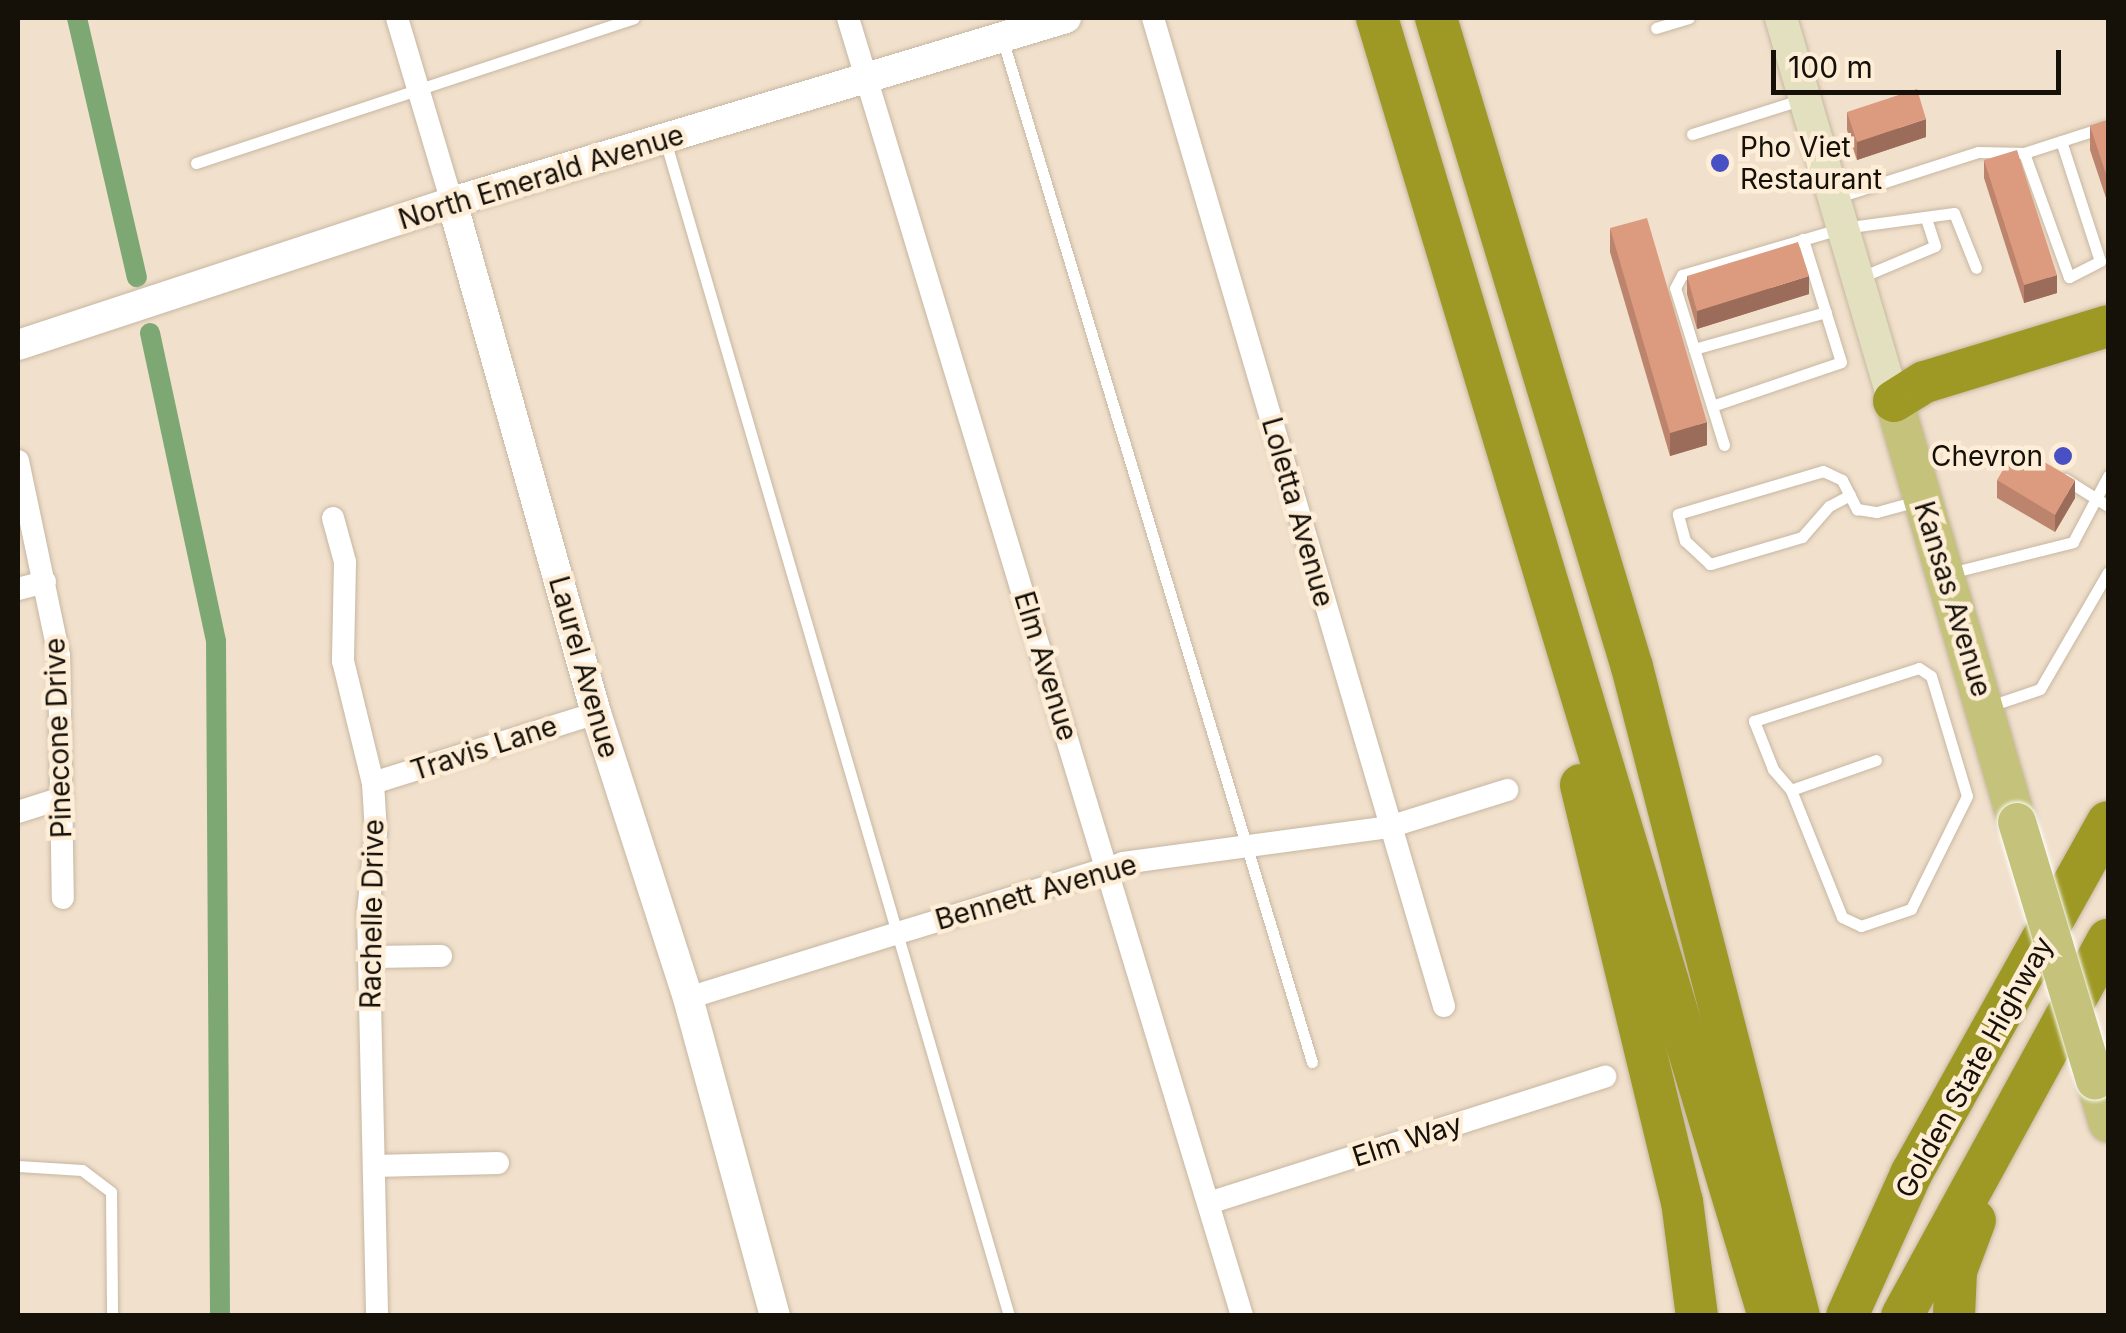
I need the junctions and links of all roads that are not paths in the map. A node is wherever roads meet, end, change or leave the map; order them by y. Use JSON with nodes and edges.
{"nodes":[{"id":1,"x":397,"y":18,"type":"edge"},
{"id":2,"x":634,"y":18,"type":"edge"},
{"id":3,"x":848,"y":18,"type":"edge"},
{"id":4,"x":1066,"y":18,"type":"edge"},
{"id":5,"x":1153,"y":18,"type":"edge"},
{"id":6,"x":1378,"y":18,"type":"edge"},
{"id":7,"x":1436,"y":18,"type":"edge"},
{"id":8,"x":1688,"y":18,"type":"edge"},
{"id":9,"x":1781,"y":18,"type":"edge"},
{"id":10,"x":1656,"y":28,"type":"dead end"},
{"id":11,"x":1002,"y":38,"type":"junction"},
{"id":12,"x":868,"y":80,"type":"junction"},
{"id":13,"x":420,"y":86,"type":"junction"},
{"id":14,"x":1805,"y":98,"type":"junction"},
{"id":15,"x":2108,"y":126,"type":"edge"},
{"id":16,"x":1692,"y":134,"type":"dead end"},
{"id":17,"x":665,"y":140,"type":"junction"},
{"id":18,"x":2061,"y":141,"type":"junction"},
{"id":19,"x":2024,"y":153,"type":"junction"},
{"id":20,"x":196,"y":163,"type":"dead end"},
{"id":21,"x":452,"y":202,"type":"junction"},
{"id":22,"x":1839,"y":213,"type":"junction"},
{"id":23,"x":1438,"y":218,"type":"junction"},
{"id":24,"x":1926,"y":218,"type":"junction"},
{"id":25,"x":1803,"y":239,"type":"junction"},
{"id":26,"x":1976,"y":268,"type":"dead end"},
{"id":27,"x":1858,"y":278,"type":"junction"},
{"id":28,"x":1826,"y":312,"type":"junction"},
{"id":29,"x":2108,"y":326,"type":"edge"},
{"id":30,"x":18,"y":345,"type":"edge"},
{"id":31,"x":1694,"y":349,"type":"junction"},
{"id":32,"x":2108,"y":356,"type":"edge"},
{"id":33,"x":1894,"y":401,"type":"junction"},
{"id":34,"x":1712,"y":406,"type":"junction"},
{"id":35,"x":1724,"y":445,"type":"dead end"},
{"id":36,"x":18,"y":461,"type":"edge"},
{"id":37,"x":2048,"y":469,"type":"edge"},
{"id":38,"x":2108,"y":476,"type":"edge"},
{"id":39,"x":1850,"y":496,"type":"junction"},
{"id":40,"x":2096,"y":498,"type":"junction"},
{"id":41,"x":1924,"y":499,"type":"junction"},
{"id":42,"x":2108,"y":506,"type":"edge"},
{"id":43,"x":333,"y":518,"type":"dead end"},
{"id":44,"x":2108,"y":572,"type":"edge"},
{"id":45,"x":1946,"y":574,"type":"junction"},
{"id":46,"x":45,"y":582,"type":"junction"},
{"id":47,"x":18,"y":589,"type":"edge"},
{"id":48,"x":1986,"y":708,"type":"junction"},
{"id":49,"x":596,"y":713,"type":"junction"},
{"id":50,"x":1997,"y":748,"type":"junction"},
{"id":51,"x":1876,"y":760,"type":"dead end"},
{"id":52,"x":1961,"y":760,"type":"junction"},
{"id":53,"x":372,"y":783,"type":"junction"},
{"id":54,"x":1507,"y":790,"type":"dead end"},
{"id":55,"x":1791,"y":790,"type":"junction"},
{"id":56,"x":62,"y":798,"type":"junction"},
{"id":57,"x":18,"y":812,"type":"edge"},
{"id":58,"x":2108,"y":822,"type":"edge"},
{"id":59,"x":1389,"y":827,"type":"junction"},
{"id":60,"x":1244,"y":848,"type":"junction"},
{"id":61,"x":1107,"y":868,"type":"junction"},
{"id":62,"x":63,"y":898,"type":"dead end"},
{"id":63,"x":896,"y":934,"type":"junction"},
{"id":64,"x":2108,"y":940,"type":"edge"},
{"id":65,"x":441,"y":956,"type":"dead end"},
{"id":66,"x":368,"y":957,"type":"junction"},
{"id":67,"x":688,"y":998,"type":"junction"},
{"id":68,"x":1444,"y":1006,"type":"dead end"},
{"id":69,"x":2057,"y":1029,"type":"junction"},
{"id":70,"x":1312,"y":1062,"type":"dead end"},
{"id":71,"x":1605,"y":1077,"type":"dead end"},
{"id":72,"x":2108,"y":1122,"type":"edge"},
{"id":73,"x":1740,"y":1150,"type":"junction"},
{"id":74,"x":498,"y":1164,"type":"dead end"},
{"id":75,"x":18,"y":1166,"type":"edge"},
{"id":76,"x":374,"y":1166,"type":"junction"},
{"id":77,"x":1209,"y":1203,"type":"junction"},
{"id":78,"x":773,"y":1315,"type":"edge"},
{"id":79,"x":112,"y":1316,"type":"edge"},
{"id":80,"x":377,"y":1316,"type":"edge"},
{"id":81,"x":1009,"y":1316,"type":"edge"},
{"id":82,"x":1242,"y":1316,"type":"edge"},
{"id":83,"x":1696,"y":1316,"type":"edge"},
{"id":84,"x":1769,"y":1316,"type":"edge"},
{"id":85,"x":1799,"y":1316,"type":"edge"},
{"id":86,"x":1847,"y":1316,"type":"edge"},
{"id":87,"x":1902,"y":1316,"type":"edge"},
{"id":88,"x":1954,"y":1316,"type":"edge"}],
"edges":[{"from":1,"to":13,"type":"street","name":"Laurel Avenue"},
{"from":2,"to":13,"type":"lane"},
{"from":3,"to":12,"type":"street","name":"Elm Avenue"},
{"from":4,"to":11,"type":"street","name":"North Emerald Avenue"},
{"from":5,"to":59,"type":"street","name":"Loletta Avenue"},
{"from":6,"to":23,"type":"highway"},
{"from":7,"to":73,"type":"highway"},
{"from":8,"to":10,"type":"lane"},
{"from":9,"to":14,"type":"main road","name":"Kansas Avenue"},
{"from":11,"to":12,"type":"street","name":"North Emerald Avenue"},
{"from":11,"to":60,"type":"lane"},
{"from":12,"to":17,"type":"street","name":"North Emerald Avenue"},
{"from":12,"to":61,"type":"street","name":"Elm Avenue"},
{"from":13,"to":20,"type":"lane"},
{"from":13,"to":21,"type":"street","name":"Laurel Avenue"},
{"from":14,"to":16,"type":"lane"},
{"from":14,"to":22,"type":"main road","name":"Kansas Avenue"},
{"from":15,"to":18,"type":"lane"},
{"from":17,"to":21,"type":"street","name":"North Emerald Avenue"},
{"from":17,"to":63,"type":"lane"},
{"from":18,"to":19,"type":"lane"},
{"from":18,"to":19,"type":"lane"},
{"from":19,"to":22,"type":"lane"},
{"from":21,"to":30,"type":"street","name":"North Emerald Avenue"},
{"from":21,"to":49,"type":"street","name":"Laurel Avenue"},
{"from":22,"to":24,"type":"lane"},
{"from":22,"to":25,"type":"lane"},
{"from":22,"to":27,"type":"main road","name":"Kansas Avenue"},
{"from":23,"to":73,"type":"highway"},
{"from":23,"to":83,"type":"highway"},
{"from":24,"to":26,"type":"lane"},
{"from":24,"to":27,"type":"lane"},
{"from":25,"to":28,"type":"lane"},
{"from":25,"to":31,"type":"lane"},
{"from":27,"to":33,"type":"main road","name":"Kansas Avenue"},
{"from":28,"to":31,"type":"lane"},
{"from":28,"to":34,"type":"lane"},
{"from":29,"to":33,"type":"highway"},
{"from":31,"to":34,"type":"lane"},
{"from":32,"to":33,"type":"highway"},
{"from":33,"to":41,"type":"main road","name":"Kansas Avenue"},
{"from":34,"to":35,"type":"lane"},
{"from":36,"to":46,"type":"street","name":"Pinecone Drive"},
{"from":37,"to":40,"type":"lane"},
{"from":38,"to":40,"type":"lane"},
{"from":39,"to":39,"type":"lane"},
{"from":39,"to":41,"type":"lane"},
{"from":40,"to":42,"type":"lane"},
{"from":40,"to":45,"type":"lane"},
{"from":41,"to":45,"type":"main road","name":"Kansas Avenue"},
{"from":43,"to":53,"type":"street","name":"Rachelle Drive"},
{"from":44,"to":48,"type":"lane"},
{"from":45,"to":48,"type":"main road","name":"Kansas Avenue"},
{"from":46,"to":47,"type":"street"},
{"from":46,"to":56,"type":"street","name":"Pinecone Drive"},
{"from":48,"to":50,"type":"main road","name":"Kansas Avenue"},
{"from":49,"to":53,"type":"street","name":"Travis Lane"},
{"from":49,"to":67,"type":"street","name":"Laurel Avenue"},
{"from":50,"to":52,"type":"lane"},
{"from":50,"to":72,"type":"main road","name":"Kansas Avenue","bridge":true},
{"from":51,"to":55,"type":"lane"},
{"from":52,"to":55,"type":"lane"},
{"from":52,"to":55,"type":"lane"},
{"from":53,"to":66,"type":"street","name":"Rachelle Drive"},
{"from":54,"to":59,"type":"street","name":"Bennett Avenue"},
{"from":56,"to":57,"type":"street"},
{"from":56,"to":62,"type":"street","name":"Pinecone Drive"},
{"from":58,"to":86,"type":"highway","name":"Golden State Highway"},
{"from":59,"to":60,"type":"street","name":"Bennett Avenue"},
{"from":59,"to":68,"type":"street","name":"Loletta Avenue"},
{"from":60,"to":61,"type":"street","name":"Bennett Avenue"},
{"from":60,"to":70,"type":"lane"},
{"from":61,"to":63,"type":"street","name":"Bennett Avenue"},
{"from":61,"to":77,"type":"street","name":"Elm Avenue"},
{"from":63,"to":67,"type":"street","name":"Bennett Avenue"},
{"from":63,"to":81,"type":"lane"},
{"from":64,"to":69,"type":"highway","name":"Golden State Highway"},
{"from":65,"to":66,"type":"street"},
{"from":66,"to":76,"type":"street","name":"Rachelle Drive"},
{"from":67,"to":78,"type":"street","name":"Laurel Avenue"},
{"from":69,"to":87,"type":"highway","name":"Golden State Highway"},
{"from":69,"to":88,"type":"highway"},
{"from":71,"to":77,"type":"street","name":"Elm Way"},
{"from":73,"to":84,"type":"highway"},
{"from":73,"to":85,"type":"highway"},
{"from":74,"to":76,"type":"street"},
{"from":75,"to":79,"type":"lane"},
{"from":76,"to":80,"type":"street","name":"Rachelle Drive"},
{"from":77,"to":82,"type":"street","name":"Elm Avenue"}]}
